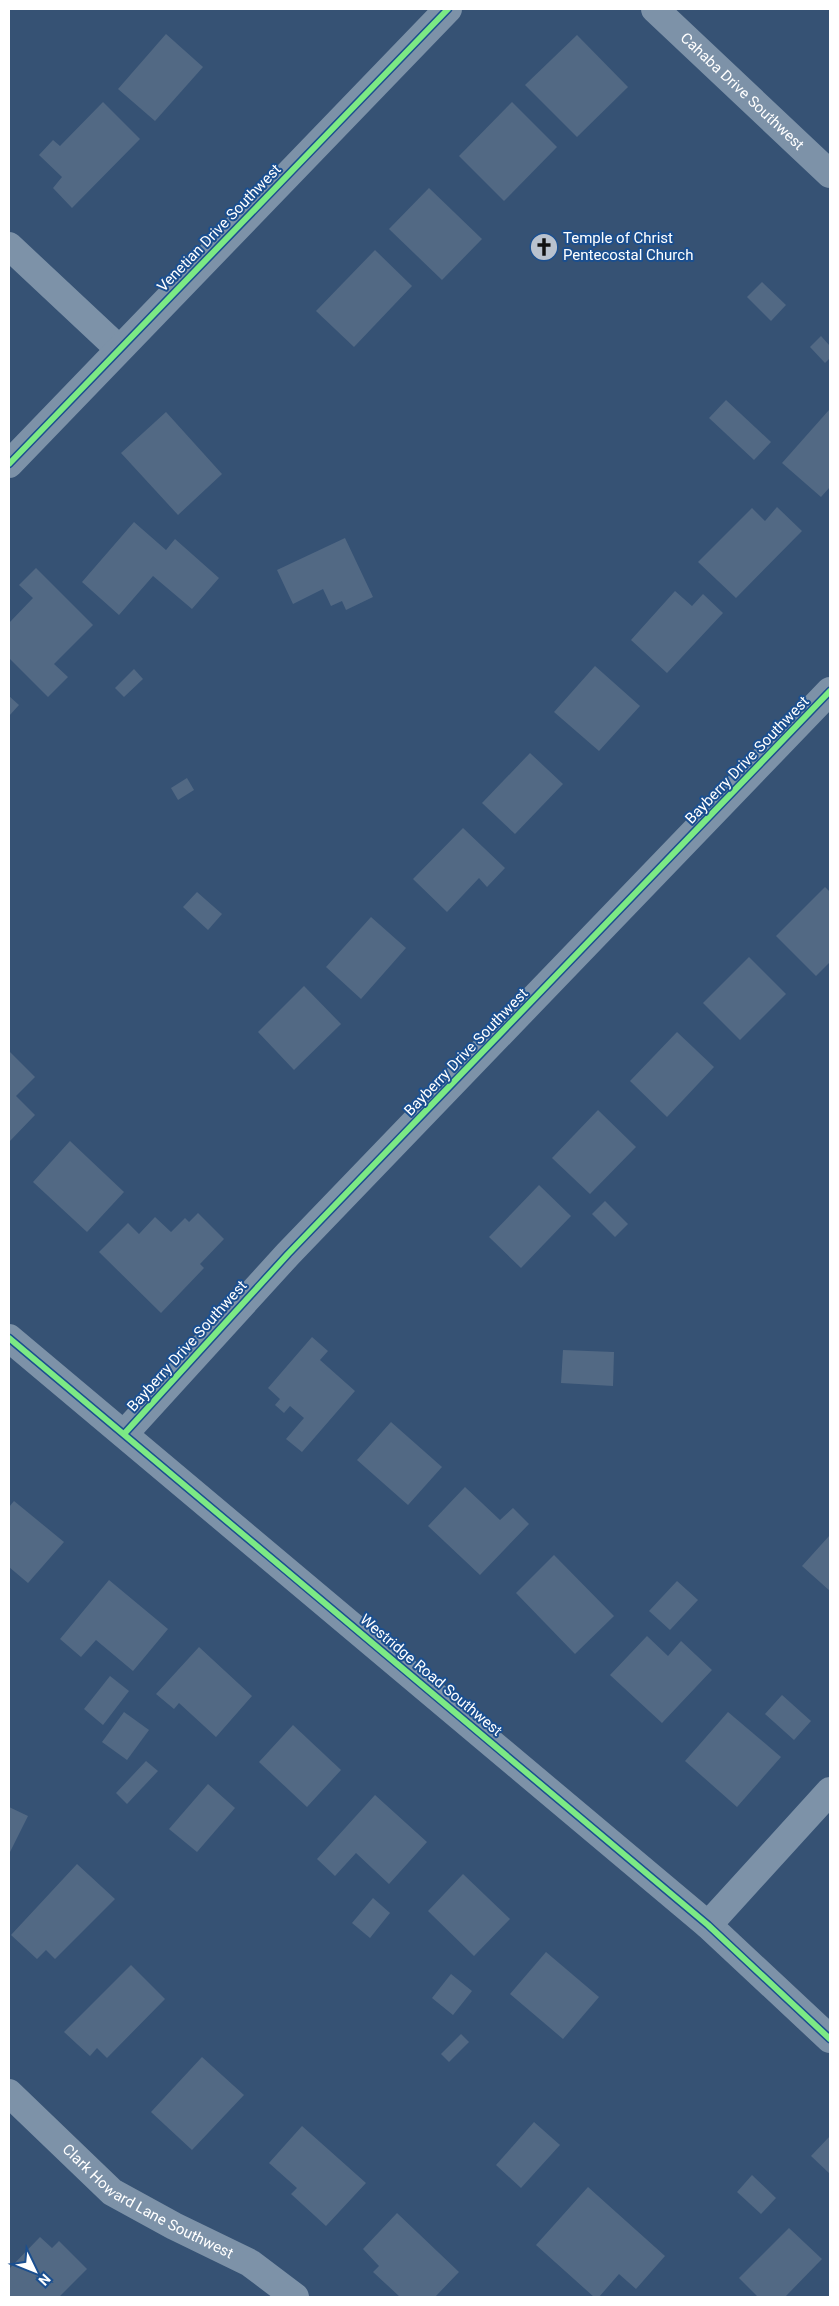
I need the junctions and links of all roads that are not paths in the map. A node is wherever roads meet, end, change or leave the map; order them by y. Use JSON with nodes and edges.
{"nodes":[{"id":1,"x":448,"y":9,"type":"edge"},
{"id":2,"x":655,"y":9,"type":"edge"},
{"id":3,"x":830,"y":174,"type":"edge"},
{"id":4,"x":9,"y":246,"type":"edge"},
{"id":5,"x":119,"y":349,"type":"junction"},
{"id":6,"x":9,"y":464,"type":"edge"},
{"id":7,"x":830,"y":691,"type":"edge"},
{"id":8,"x":9,"y":1338,"type":"edge"},
{"id":9,"x":124,"y":1434,"type":"junction"},
{"id":10,"x":830,"y":1791,"type":"edge"},
{"id":11,"x":708,"y":1925,"type":"junction"},
{"id":12,"x":830,"y":2039,"type":"edge"},
{"id":13,"x":9,"y":2093,"type":"edge"},
{"id":14,"x":295,"y":2297,"type":"edge"}],
"edges":[{"from":1,"to":5,"type":"street","name":"Venetian Drive Southwest"},
{"from":2,"to":3,"type":"street","name":"Cahaba Drive Southwest"},
{"from":4,"to":5,"type":"street"},
{"from":5,"to":6,"type":"street","name":"Venetian Drive Southwest"},
{"from":7,"to":9,"type":"street","name":"Bayberry Drive Southwest"},
{"from":8,"to":9,"type":"street","name":"Westridge Road Southwest"},
{"from":9,"to":11,"type":"street","name":"Westridge Road Southwest"},
{"from":10,"to":11,"type":"street"},
{"from":11,"to":12,"type":"street","name":"Westridge Road Southwest"},
{"from":13,"to":14,"type":"street","name":"Clark Howard Lane Southwest"}]}
